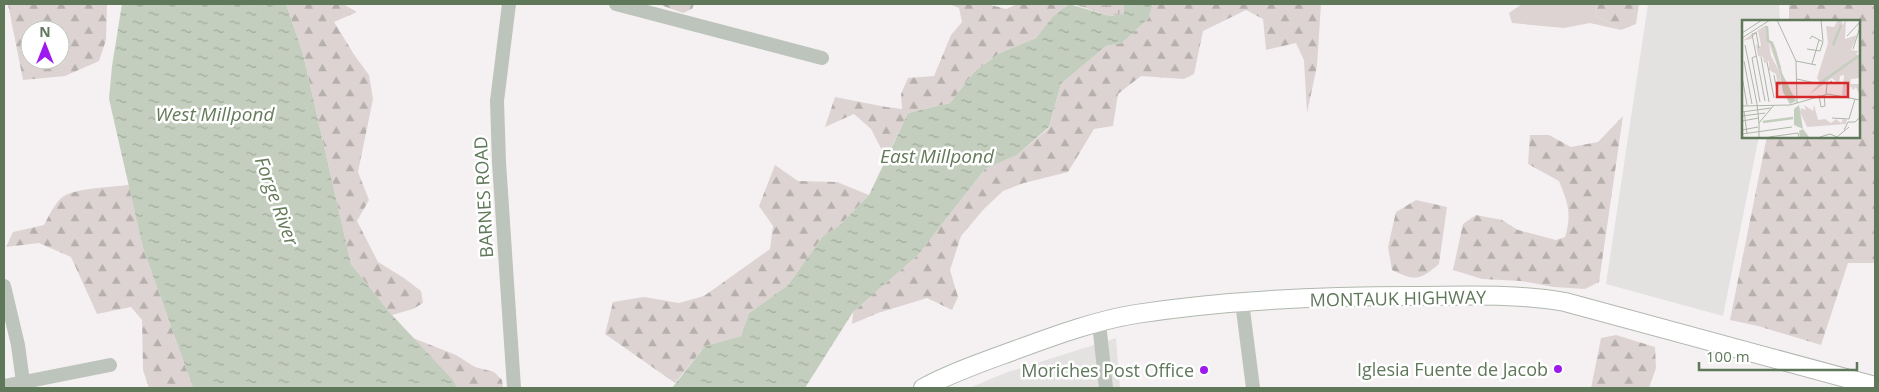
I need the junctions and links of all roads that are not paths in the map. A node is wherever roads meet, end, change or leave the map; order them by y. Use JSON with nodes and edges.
{"nodes":[{"id":1,"x":509,"y":4,"type":"edge"},
{"id":2,"x":616,"y":4,"type":"edge"},
{"id":3,"x":822,"y":58,"type":"dead end"},
{"id":4,"x":4,"y":286,"type":"edge"},
{"id":5,"x":1242,"y":302,"type":"junction"},
{"id":6,"x":1099,"y":322,"type":"junction"},
{"id":7,"x":110,"y":365,"type":"dead end"},
{"id":8,"x":23,"y":382,"type":"junction"},
{"id":9,"x":4,"y":386,"type":"edge"},
{"id":10,"x":1875,"y":386,"type":"edge"},
{"id":11,"x":514,"y":388,"type":"edge"},
{"id":12,"x":923,"y":388,"type":"edge"},
{"id":13,"x":1106,"y":388,"type":"edge"},
{"id":14,"x":1253,"y":388,"type":"edge"}],
"edges":[{"from":1,"to":11,"type":"street","name":"BARNES ROAD"},
{"from":2,"to":3,"type":"street"},
{"from":4,"to":8,"type":"street"},
{"from":5,"to":6,"type":"main road","name":"MONTAUK HIGHWAY"},
{"from":5,"to":10,"type":"main road","name":"MONTAUK HIGHWAY"},
{"from":5,"to":14,"type":"street"},
{"from":6,"to":12,"type":"main road","name":"MONTAUK HIGHWAY"},
{"from":6,"to":13,"type":"street"},
{"from":7,"to":8,"type":"street"},
{"from":8,"to":9,"type":"street"}]}
